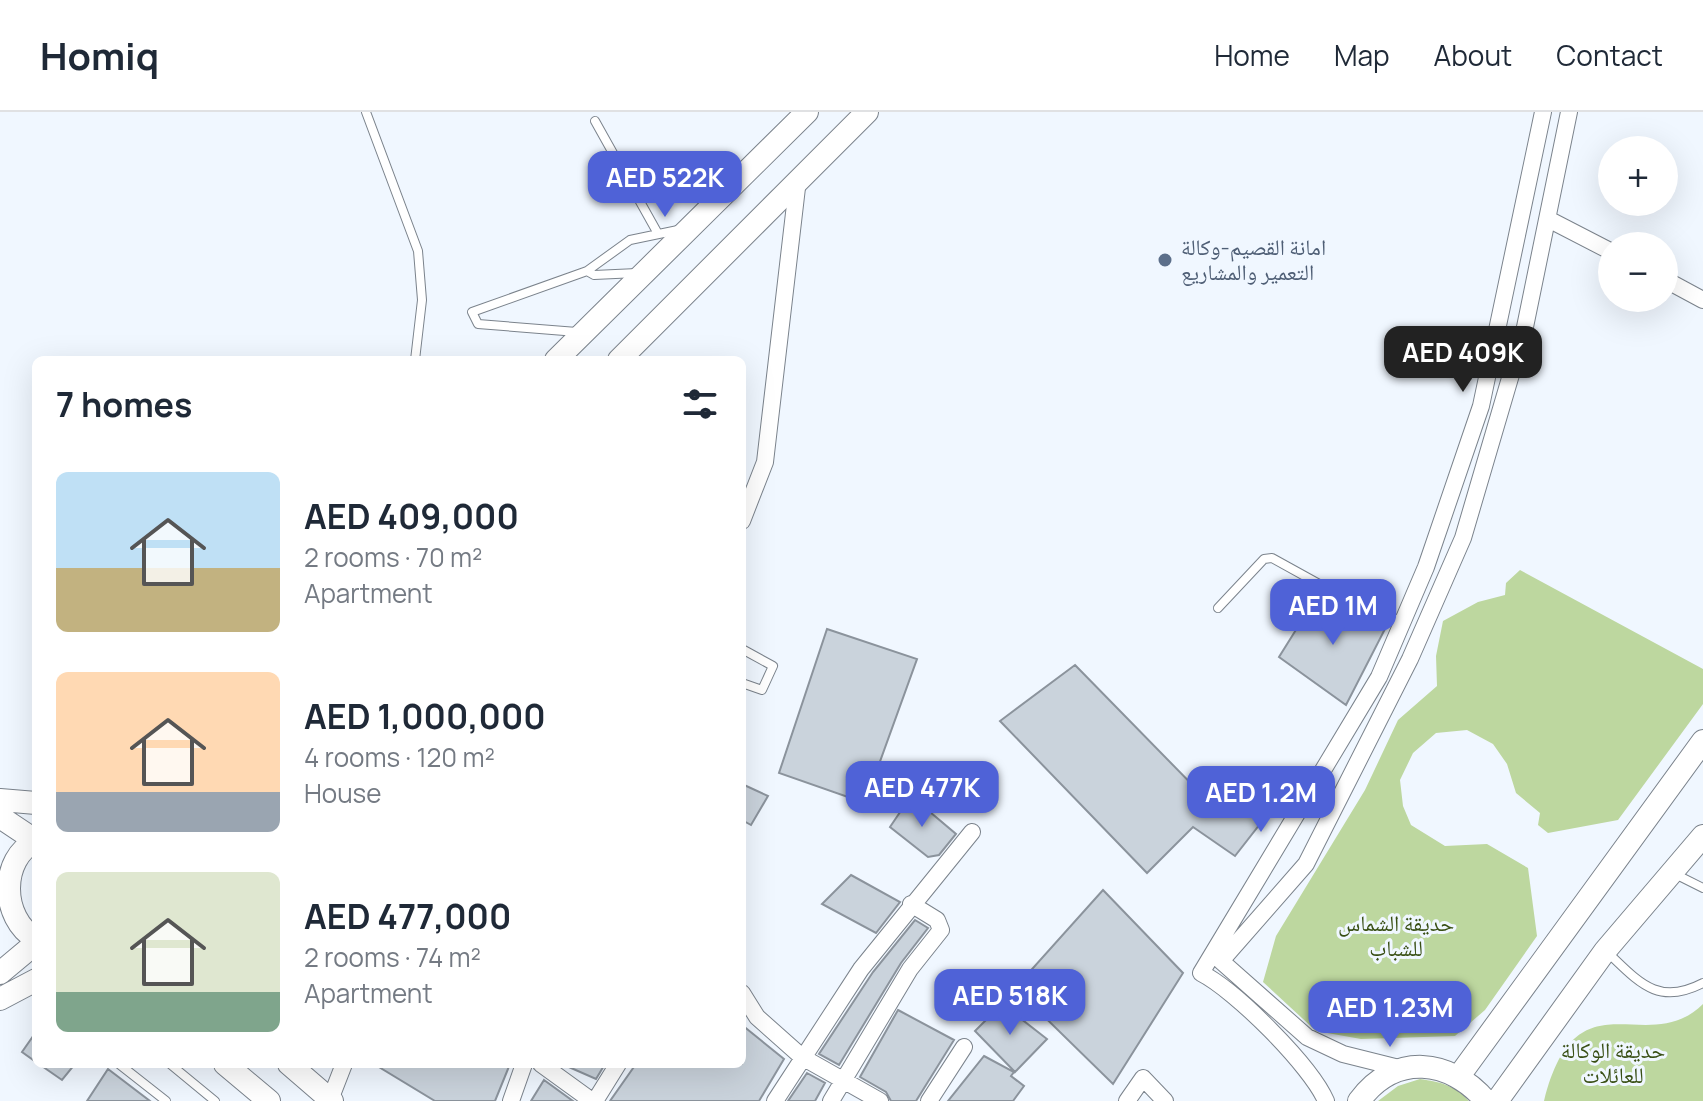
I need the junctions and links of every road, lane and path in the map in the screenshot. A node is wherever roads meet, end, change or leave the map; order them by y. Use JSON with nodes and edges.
{"nodes":[{"id":1,"x":366,"y":112,"type":"edge"},
{"id":2,"x":807,"y":112,"type":"edge"},
{"id":3,"x":867,"y":112,"type":"edge"},
{"id":4,"x":1543,"y":112,"type":"edge"},
{"id":5,"x":1569,"y":112,"type":"edge"},
{"id":6,"x":595,"y":121,"type":"dead end"},
{"id":7,"x":798,"y":179,"type":"junction"},
{"id":8,"x":1548,"y":219,"type":"junction"},
{"id":9,"x":687,"y":230,"type":"junction"},
{"id":10,"x":657,"y":232,"type":"junction"},
{"id":11,"x":1598,"y":245,"type":"edge"},
{"id":12,"x":587,"y":271,"type":"junction"},
{"id":13,"x":644,"y":273,"type":"junction"},
{"id":14,"x":1678,"y":287,"type":"edge"},
{"id":15,"x":1703,"y":300,"type":"edge"},
{"id":16,"x":583,"y":332,"type":"junction"},
{"id":17,"x":415,"y":356,"type":"edge"},
{"id":18,"x":560,"y":356,"type":"edge"},
{"id":19,"x":623,"y":356,"type":"edge"},
{"id":20,"x":746,"y":511,"type":"edge"},
{"id":21,"x":1218,"y":608,"type":"dead end"},
{"id":22,"x":1403,"y":622,"type":"junction"},
{"id":23,"x":746,"y":651,"type":"edge"},
{"id":24,"x":746,"y":684,"type":"edge"},
{"id":25,"x":1703,"y":741,"type":"edge"},
{"id":26,"x":0,"y":800,"type":"edge"},
{"id":27,"x":32,"y":803,"type":"edge"},
{"id":28,"x":0,"y":817,"type":"edge"},
{"id":29,"x":972,"y":832,"type":"dead end"},
{"id":30,"x":1703,"y":836,"type":"edge"},
{"id":31,"x":32,"y":838,"type":"edge"},
{"id":32,"x":32,"y":844,"type":"edge"},
{"id":33,"x":1672,"y":872,"type":"junction"},
{"id":34,"x":2,"y":880,"type":"edge"},
{"id":35,"x":1703,"y":888,"type":"edge"},
{"id":36,"x":911,"y":904,"type":"junction"},
{"id":37,"x":32,"y":937,"type":"edge"},
{"id":38,"x":32,"y":945,"type":"edge"},
{"id":39,"x":1605,"y":951,"type":"junction"},
{"id":40,"x":0,"y":973,"type":"edge"},
{"id":41,"x":32,"y":982,"type":"edge"},
{"id":42,"x":1703,"y":983,"type":"edge"},
{"id":43,"x":0,"y":999,"type":"edge"},
{"id":44,"x":746,"y":999,"type":"edge"},
{"id":45,"x":964,"y":1047,"type":"dead end"},
{"id":46,"x":802,"y":1057,"type":"junction"},
{"id":47,"x":124,"y":1068,"type":"edge"},
{"id":48,"x":175,"y":1068,"type":"edge"},
{"id":49,"x":230,"y":1068,"type":"edge"},
{"id":50,"x":294,"y":1068,"type":"edge"},
{"id":51,"x":343,"y":1068,"type":"edge"},
{"id":52,"x":523,"y":1068,"type":"edge"},
{"id":53,"x":547,"y":1068,"type":"edge"},
{"id":54,"x":615,"y":1068,"type":"edge"},
{"id":55,"x":1403,"y":1069,"type":"junction"},
{"id":56,"x":1459,"y":1076,"type":"junction"},
{"id":57,"x":844,"y":1080,"type":"junction"},
{"id":58,"x":331,"y":1100,"type":"edge"},
{"id":59,"x":166,"y":1101,"type":"edge"},
{"id":60,"x":215,"y":1101,"type":"edge"},
{"id":61,"x":269,"y":1101,"type":"edge"},
{"id":62,"x":511,"y":1101,"type":"edge"},
{"id":63,"x":594,"y":1101,"type":"edge"},
{"id":64,"x":775,"y":1101,"type":"edge"},
{"id":65,"x":831,"y":1101,"type":"edge"},
{"id":66,"x":880,"y":1101,"type":"edge"},
{"id":67,"x":929,"y":1101,"type":"edge"},
{"id":68,"x":1127,"y":1101,"type":"edge"},
{"id":69,"x":1165,"y":1101,"type":"edge"},
{"id":70,"x":1326,"y":1101,"type":"edge"},
{"id":71,"x":1359,"y":1101,"type":"edge"},
{"id":72,"x":1486,"y":1101,"type":"edge"},
{"id":73,"x":1497,"y":1101,"type":"edge"}],
"edges":[{"from":1,"to":17,"type":"lane"},
{"from":2,"to":9,"type":"street"},
{"from":3,"to":7,"type":"street"},
{"from":4,"to":22,"type":"street"},
{"from":5,"to":8,"type":"street"},
{"from":6,"to":10,"type":"lane"},
{"from":7,"to":19,"type":"street"},
{"from":7,"to":20,"type":"street"},
{"from":8,"to":11,"type":"street"},
{"from":8,"to":55,"type":"street"},
{"from":9,"to":10,"type":"lane"},
{"from":9,"to":13,"type":"street"},
{"from":10,"to":12,"type":"lane"},
{"from":12,"to":13,"type":"lane"},
{"from":12,"to":16,"type":"lane"},
{"from":13,"to":16,"type":"street"},
{"from":14,"to":15,"type":"street"},
{"from":16,"to":18,"type":"street"},
{"from":21,"to":22,"type":"lane"},
{"from":22,"to":70,"type":"street"},
{"from":23,"to":24,"type":"lane"},
{"from":25,"to":56,"type":"street"},
{"from":26,"to":27,"type":"street"},
{"from":28,"to":31,"type":"street"},
{"from":29,"to":36,"type":"street"},
{"from":30,"to":33,"type":"street"},
{"from":32,"to":34,"type":"street"},
{"from":33,"to":35,"type":"lane"},
{"from":33,"to":39,"type":"street"},
{"from":34,"to":37,"type":"street"},
{"from":36,"to":46,"type":"street"},
{"from":36,"to":57,"type":"street"},
{"from":38,"to":40,"type":"street"},
{"from":39,"to":42,"type":"lane"},
{"from":39,"to":73,"type":"street"},
{"from":41,"to":43,"type":"street"},
{"from":44,"to":46,"type":"street"},
{"from":45,"to":67,"type":"street"},
{"from":46,"to":57,"type":"street"},
{"from":46,"to":64,"type":"street"},
{"from":47,"to":59,"type":"lane"},
{"from":48,"to":60,"type":"lane"},
{"from":49,"to":61,"type":"street"},
{"from":50,"to":58,"type":"street"},
{"from":51,"to":58,"type":"street"},
{"from":52,"to":62,"type":"street"},
{"from":53,"to":63,"type":"street"},
{"from":54,"to":63,"type":"street"},
{"from":55,"to":56,"type":"street"},
{"from":55,"to":71,"type":"street"},
{"from":56,"to":72,"type":"street"},
{"from":57,"to":65,"type":"street"},
{"from":57,"to":66,"type":"street"},
{"from":68,"to":69,"type":"street"}]}
